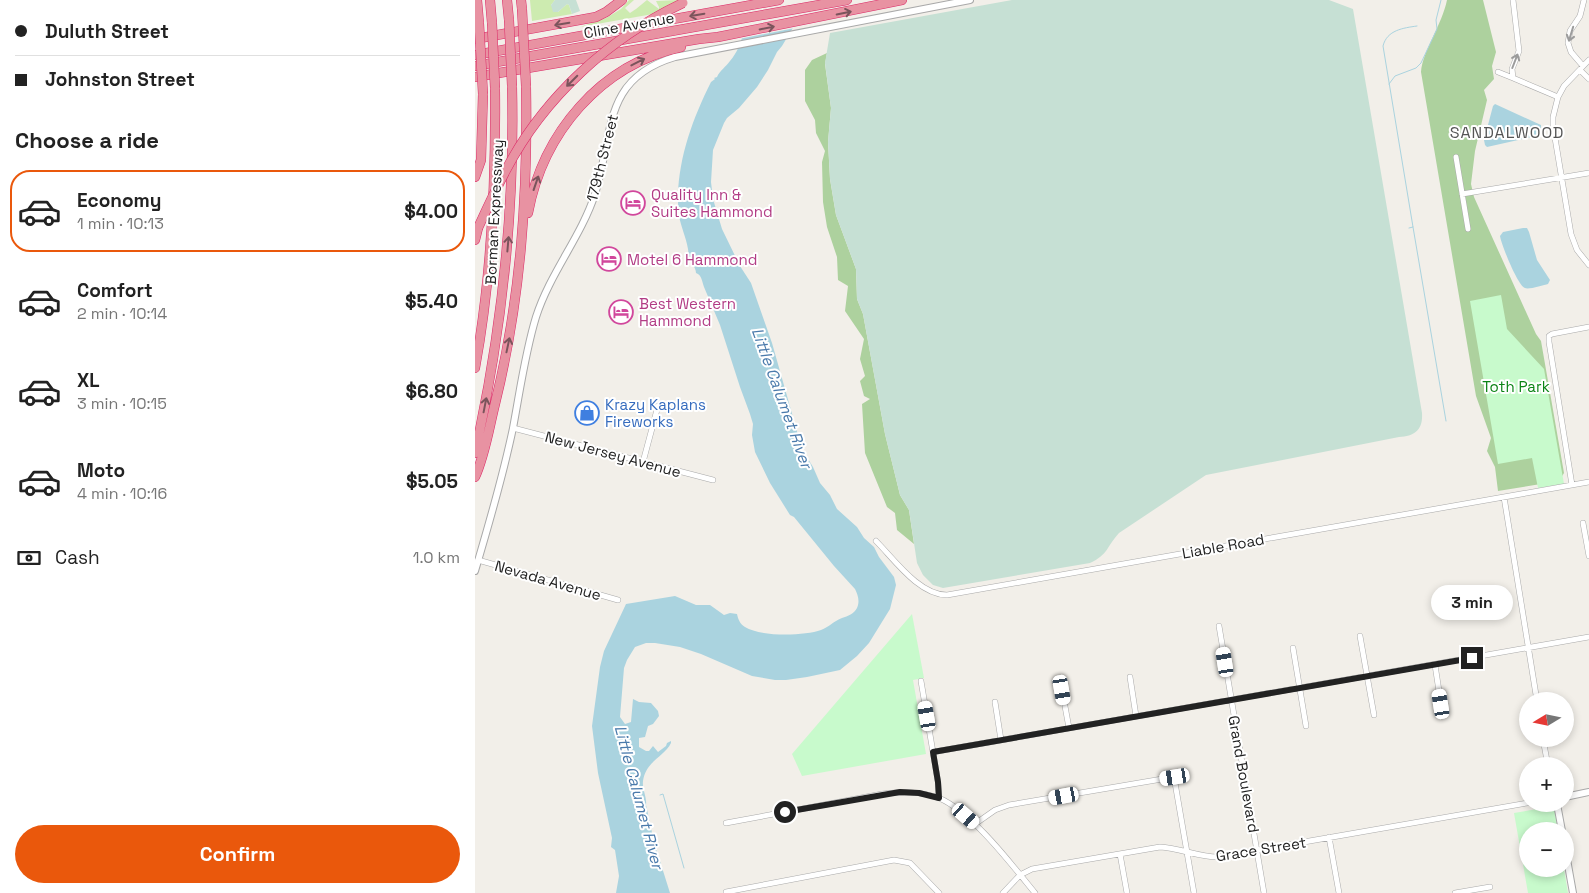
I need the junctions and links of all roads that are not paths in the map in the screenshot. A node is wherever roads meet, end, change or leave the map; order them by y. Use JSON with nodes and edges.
{"nodes":[{"id":1,"x":477,"y":0,"type":"edge"},
{"id":2,"x":490,"y":0,"type":"edge"},
{"id":3,"x":507,"y":0,"type":"edge"},
{"id":4,"x":622,"y":0,"type":"edge"},
{"id":5,"x":779,"y":0,"type":"edge"},
{"id":6,"x":847,"y":0,"type":"edge"},
{"id":7,"x":903,"y":0,"type":"edge"},
{"id":8,"x":970,"y":0,"type":"edge"},
{"id":9,"x":1513,"y":0,"type":"edge"},
{"id":10,"x":1583,"y":0,"type":"edge"},
{"id":11,"x":687,"y":2,"type":"edge"},
{"id":12,"x":521,"y":5,"type":"edge"},
{"id":13,"x":719,"y":37,"type":"junction"},
{"id":14,"x":475,"y":39,"type":"edge"},
{"id":15,"x":475,"y":54,"type":"edge"},
{"id":16,"x":1586,"y":64,"type":"edge"},
{"id":17,"x":475,"y":66,"type":"edge"},
{"id":18,"x":1498,"y":72,"type":"dead end"},
{"id":19,"x":475,"y":77,"type":"edge"},
{"id":20,"x":1513,"y":78,"type":"junction"},
{"id":21,"x":1589,"y":79,"type":"edge"},
{"id":22,"x":1558,"y":96,"type":"junction"},
{"id":23,"x":1456,"y":157,"type":"dead end"},
{"id":24,"x":1589,"y":173,"type":"edge"},
{"id":25,"x":475,"y":177,"type":"edge"},
{"id":26,"x":1561,"y":178,"type":"junction"},
{"id":27,"x":1462,"y":194,"type":"junction"},
{"id":28,"x":1467,"y":229,"type":"dead end"},
{"id":29,"x":475,"y":240,"type":"edge"},
{"id":30,"x":522,"y":248,"type":"junction"},
{"id":31,"x":1589,"y":265,"type":"edge"},
{"id":32,"x":1589,"y":327,"type":"edge"},
{"id":33,"x":475,"y":368,"type":"edge"},
{"id":34,"x":658,"y":406,"type":"dead end"},
{"id":35,"x":513,"y":428,"type":"junction"},
{"id":36,"x":475,"y":453,"type":"edge"},
{"id":37,"x":643,"y":462,"type":"junction"},
{"id":38,"x":475,"y":478,"type":"edge"},
{"id":39,"x":713,"y":480,"type":"dead end"},
{"id":40,"x":1589,"y":482,"type":"edge"},
{"id":41,"x":1572,"y":485,"type":"junction"},
{"id":42,"x":1504,"y":497,"type":"junction"},
{"id":43,"x":1583,"y":523,"type":"dead end"},
{"id":44,"x":876,"y":541,"type":"dead end"},
{"id":45,"x":1589,"y":556,"type":"edge"},
{"id":46,"x":478,"y":560,"type":"junction"},
{"id":47,"x":475,"y":571,"type":"edge"},
{"id":48,"x":618,"y":600,"type":"dead end"},
{"id":49,"x":1219,"y":626,"type":"dead end"},
{"id":50,"x":1360,"y":636,"type":"dead end"},
{"id":51,"x":1589,"y":637,"type":"edge"},
{"id":52,"x":1293,"y":648,"type":"dead end"},
{"id":53,"x":1528,"y":648,"type":"junction"},
{"id":54,"x":1435,"y":665,"type":"junction"},
{"id":55,"x":1367,"y":676,"type":"junction"},
{"id":56,"x":1130,"y":677,"type":"dead end"},
{"id":57,"x":921,"y":681,"type":"dead end"},
{"id":58,"x":1300,"y":688,"type":"junction"},
{"id":59,"x":1062,"y":690,"type":"dead end"},
{"id":60,"x":1535,"y":692,"type":"edge"},
{"id":61,"x":1231,"y":700,"type":"junction"},
{"id":62,"x":995,"y":702,"type":"dead end"},
{"id":63,"x":1441,"y":704,"type":"dead end"},
{"id":64,"x":1374,"y":715,"type":"dead end"},
{"id":65,"x":1136,"y":716,"type":"junction"},
{"id":66,"x":1306,"y":726,"type":"dead end"},
{"id":67,"x":1069,"y":728,"type":"junction"},
{"id":68,"x":1001,"y":740,"type":"junction"},
{"id":69,"x":933,"y":752,"type":"junction"},
{"id":70,"x":1589,"y":792,"type":"edge"},
{"id":71,"x":1574,"y":794,"type":"edge"},
{"id":72,"x":939,"y":798,"type":"junction"},
{"id":73,"x":1519,"y":804,"type":"edge"},
{"id":74,"x":726,"y":823,"type":"dead end"},
{"id":75,"x":975,"y":824,"type":"junction"},
{"id":76,"x":1329,"y":837,"type":"junction"},
{"id":77,"x":1257,"y":850,"type":"junction"},
{"id":78,"x":1187,"y":852,"type":"junction"},
{"id":79,"x":1120,"y":854,"type":"junction"},
{"id":80,"x":1020,"y":875,"type":"junction"},
{"id":81,"x":1570,"y":877,"type":"edge"},
{"id":82,"x":1490,"y":887,"type":"dead end"},
{"id":83,"x":725,"y":892,"type":"dead end"},
{"id":84,"x":939,"y":893,"type":"edge"},
{"id":85,"x":1003,"y":893,"type":"edge"},
{"id":86,"x":1035,"y":893,"type":"edge"},
{"id":87,"x":1127,"y":893,"type":"edge"},
{"id":88,"x":1194,"y":893,"type":"edge"},
{"id":89,"x":1264,"y":893,"type":"edge"},
{"id":90,"x":1339,"y":893,"type":"edge"},
{"id":91,"x":1455,"y":893,"type":"edge"},
{"id":92,"x":1573,"y":893,"type":"edge"}],
"edges":[{"from":1,"to":25,"type":"highway","bridge":true},
{"from":2,"to":33,"type":"highway","name":"Borman Expressway","bridge":true},
{"from":36,"to":3,"type":"highway","name":"Borman Expressway","one_way":true,"bridge":true},
{"from":4,"to":14,"type":"highway","one_way":true},
{"from":5,"to":15,"type":"highway","name":"Cline Avenue","one_way":true},
{"from":6,"to":17,"type":"highway","name":"Cline Avenue"},
{"from":13,"to":7,"type":"highway","one_way":true},
{"from":8,"to":35,"type":"street","name":"179th Street"},
{"from":20,"to":9,"type":"street","one_way":true},
{"from":10,"to":16,"type":"street","one_way":true},
{"from":11,"to":29,"type":"highway","one_way":true,"bridge":true},
{"from":12,"to":30,"type":"highway","bridge":true},
{"from":13,"to":19,"type":"highway"},
{"from":30,"to":13,"type":"highway","one_way":true},
{"from":16,"to":21,"type":"street"},
{"from":16,"to":22,"type":"street"},
{"from":18,"to":20,"type":"street"},
{"from":20,"to":22,"type":"street"},
{"from":22,"to":26,"type":"street"},
{"from":23,"to":27,"type":"street"},
{"from":24,"to":26,"type":"street"},
{"from":26,"to":27,"type":"street"},
{"from":26,"to":31,"type":"street"},
{"from":27,"to":28,"type":"street"},
{"from":38,"to":30,"type":"highway","one_way":true},
{"from":32,"to":41,"type":"street"},
{"from":34,"to":37,"type":"street"},
{"from":35,"to":37,"type":"street","name":"New Jersey Avenue"},
{"from":35,"to":46,"type":"street","name":"179th Street"},
{"from":37,"to":39,"type":"street","name":"New Jersey Avenue"},
{"from":40,"to":41,"type":"street","name":"Liable Road"},
{"from":41,"to":42,"type":"street","name":"Liable Road"},
{"from":42,"to":44,"type":"street","name":"Liable Road"},
{"from":42,"to":53,"type":"street"},
{"from":43,"to":45,"type":"street"},
{"from":46,"to":47,"type":"street","name":"179th Street"},
{"from":46,"to":48,"type":"street","name":"Nevada Avenue"},
{"from":49,"to":61,"type":"street","name":"Grand Boulevard"},
{"from":50,"to":55,"type":"street"},
{"from":51,"to":53,"type":"street"},
{"from":52,"to":58,"type":"street"},
{"from":53,"to":54,"type":"street"},
{"from":53,"to":60,"type":"street"},
{"from":54,"to":55,"type":"street"},
{"from":54,"to":63,"type":"street"},
{"from":55,"to":58,"type":"street"},
{"from":55,"to":64,"type":"street"},
{"from":56,"to":65,"type":"street"},
{"from":57,"to":69,"type":"street"},
{"from":58,"to":61,"type":"street"},
{"from":58,"to":66,"type":"street"},
{"from":59,"to":67,"type":"street"},
{"from":61,"to":65,"type":"street"},
{"from":61,"to":77,"type":"street","name":"Grand Boulevard"},
{"from":62,"to":68,"type":"street"},
{"from":65,"to":67,"type":"street"},
{"from":67,"to":68,"type":"street"},
{"from":68,"to":69,"type":"street"},
{"from":69,"to":72,"type":"street"},
{"from":70,"to":71,"type":"street"},
{"from":72,"to":74,"type":"street"},
{"from":72,"to":75,"type":"street"},
{"from":73,"to":76,"type":"street","name":"Grace Street"},
{"from":75,"to":78,"type":"street"},
{"from":75,"to":80,"type":"street"},
{"from":76,"to":77,"type":"street","name":"Grace Street"},
{"from":76,"to":90,"type":"street"},
{"from":77,"to":78,"type":"street","name":"Grace Street"},
{"from":77,"to":89,"type":"street","name":"Grand Boulevard"},
{"from":78,"to":79,"type":"street","name":"Grace Street"},
{"from":78,"to":88,"type":"street"},
{"from":79,"to":80,"type":"street","name":"Grace Street"},
{"from":79,"to":87,"type":"street"},
{"from":80,"to":85,"type":"street","name":"Grace Street"},
{"from":80,"to":86,"type":"street"},
{"from":81,"to":92,"type":"street"},
{"from":82,"to":91,"type":"street"},
{"from":83,"to":84,"type":"street"}]}
